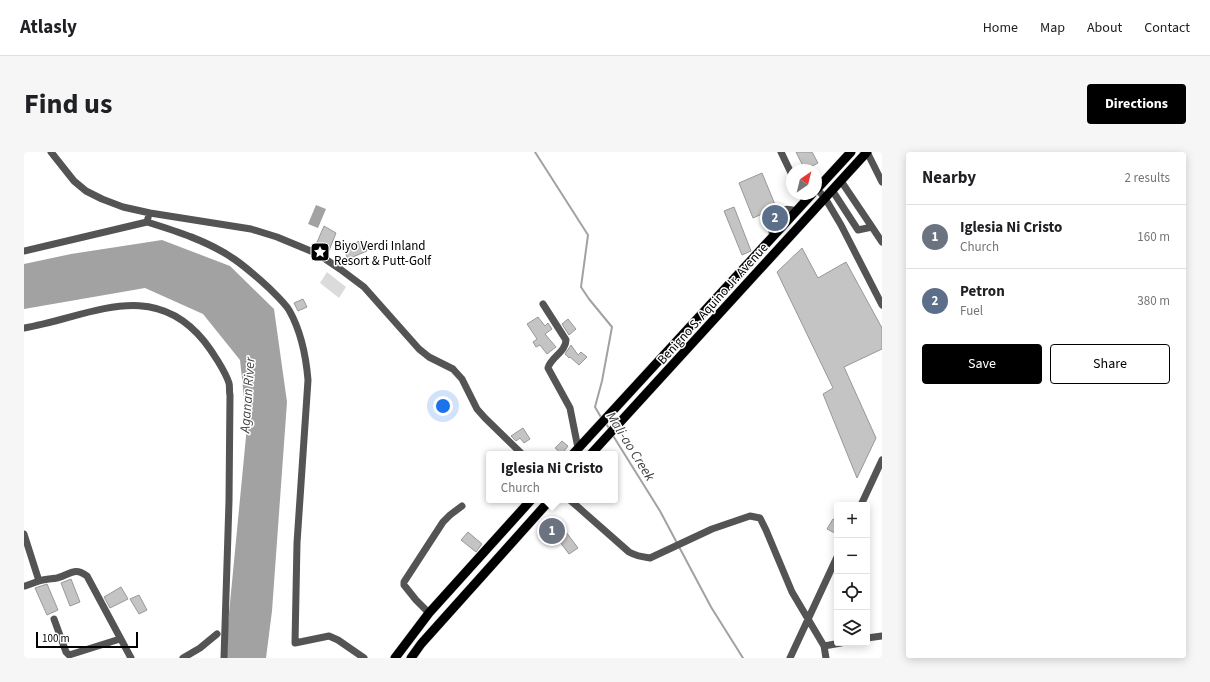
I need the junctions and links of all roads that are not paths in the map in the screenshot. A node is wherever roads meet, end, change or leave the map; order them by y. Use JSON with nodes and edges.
{"nodes":[{"id":1,"x":51,"y":152,"type":"edge"},
{"id":2,"x":781,"y":152,"type":"edge"},
{"id":3,"x":851,"y":152,"type":"edge"},
{"id":4,"x":867,"y":152,"type":"edge"},
{"id":5,"x":787,"y":164,"type":"edge"},
{"id":6,"x":841,"y":181,"type":"junction"},
{"id":7,"x":882,"y":182,"type":"edge"},
{"id":8,"x":822,"y":183,"type":"edge"},
{"id":9,"x":832,"y":190,"type":"junction"},
{"id":10,"x":822,"y":196,"type":"edge"},
{"id":11,"x":825,"y":198,"type":"junction"},
{"id":12,"x":802,"y":200,"type":"edge"},
{"id":13,"x":797,"y":211,"type":"junction"},
{"id":14,"x":150,"y":213,"type":"junction"},
{"id":15,"x":776,"y":213,"type":"dead end"},
{"id":16,"x":770,"y":221,"type":"dead end"},
{"id":17,"x":147,"y":222,"type":"junction"},
{"id":18,"x":872,"y":227,"type":"junction"},
{"id":19,"x":773,"y":236,"type":"junction"},
{"id":20,"x":882,"y":242,"type":"edge"},
{"id":21,"x":24,"y":250,"type":"edge"},
{"id":22,"x":543,"y":304,"type":"dead end"},
{"id":23,"x":882,"y":305,"type":"edge"},
{"id":24,"x":24,"y":328,"type":"edge"},
{"id":25,"x":519,"y":451,"type":"edge"},
{"id":26,"x":576,"y":451,"type":"edge"},
{"id":27,"x":594,"y":451,"type":"edge"},
{"id":28,"x":882,"y":460,"type":"edge"},
{"id":29,"x":862,"y":502,"type":"edge"},
{"id":30,"x":528,"y":503,"type":"edge"},
{"id":31,"x":547,"y":503,"type":"edge"},
{"id":32,"x":573,"y":503,"type":"edge"},
{"id":33,"x":462,"y":506,"type":"dead end"},
{"id":34,"x":24,"y":534,"type":"edge"},
{"id":35,"x":834,"y":563,"type":"edge"},
{"id":36,"x":39,"y":581,"type":"junction"},
{"id":37,"x":25,"y":586,"type":"edge"},
{"id":38,"x":429,"y":613,"type":"junction"},
{"id":39,"x":808,"y":618,"type":"junction"},
{"id":40,"x":54,"y":619,"type":"dead end"},
{"id":41,"x":217,"y":634,"type":"dead end"},
{"id":42,"x":882,"y":636,"type":"edge"},
{"id":43,"x":870,"y":638,"type":"edge"},
{"id":44,"x":120,"y":639,"type":"junction"},
{"id":45,"x":834,"y":644,"type":"edge"},
{"id":46,"x":824,"y":646,"type":"junction"},
{"id":47,"x":131,"y":658,"type":"edge"},
{"id":48,"x":183,"y":658,"type":"edge"},
{"id":49,"x":224,"y":658,"type":"edge"},
{"id":50,"x":364,"y":658,"type":"edge"},
{"id":51,"x":395,"y":658,"type":"edge"},
{"id":52,"x":411,"y":658,"type":"edge"},
{"id":53,"x":790,"y":658,"type":"edge"},
{"id":54,"x":826,"y":658,"type":"edge"}],
"edges":[{"from":1,"to":14,"type":"street"},
{"from":2,"to":5,"type":"street"},
{"from":3,"to":8,"type":"main road","name":"Benigno S. Aquino Jr. Avenue"},
{"from":4,"to":6,"type":"main road","name":"Benigno S. Aquino Jr. Avenue"},
{"from":4,"to":7,"type":"street"},
{"from":6,"to":9,"type":"main road","name":"Benigno S. Aquino Jr. Avenue"},
{"from":6,"to":18,"type":"street"},
{"from":9,"to":11,"type":"main road","name":"Benigno S. Aquino Jr. Avenue"},
{"from":9,"to":18,"type":"street"},
{"from":10,"to":11,"type":"street"},
{"from":11,"to":23,"type":"street"},
{"from":11,"to":27,"type":"main road","name":"Benigno S. Aquino Jr. Avenue"},
{"from":12,"to":13,"type":"main road","name":"Benigno S. Aquino Jr. Avenue"},
{"from":13,"to":15,"type":"street"},
{"from":13,"to":19,"type":"main road","name":"Benigno S. Aquino Jr. Avenue"},
{"from":14,"to":17,"type":"street"},
{"from":14,"to":25,"type":"street"},
{"from":16,"to":19,"type":"street"},
{"from":17,"to":21,"type":"street"},
{"from":17,"to":50,"type":"street"},
{"from":18,"to":20,"type":"street"},
{"from":19,"to":26,"type":"main road","name":"Benigno S. Aquino Jr. Avenue"},
{"from":22,"to":26,"type":"street"},
{"from":24,"to":49,"type":"street"},
{"from":28,"to":29,"type":"street"},
{"from":30,"to":38,"type":"main road"},
{"from":31,"to":52,"type":"main road"},
{"from":32,"to":39,"type":"street"},
{"from":33,"to":38,"type":"street"},
{"from":34,"to":36,"type":"street"},
{"from":35,"to":39,"type":"street"},
{"from":36,"to":37,"type":"street"},
{"from":36,"to":44,"type":"street"},
{"from":38,"to":51,"type":"main road"},
{"from":39,"to":46,"type":"street"},
{"from":39,"to":53,"type":"street"},
{"from":40,"to":44,"type":"street"},
{"from":41,"to":48,"type":"street"},
{"from":42,"to":43,"type":"street"},
{"from":44,"to":47,"type":"street"},
{"from":45,"to":46,"type":"street"},
{"from":46,"to":54,"type":"street"}]}
